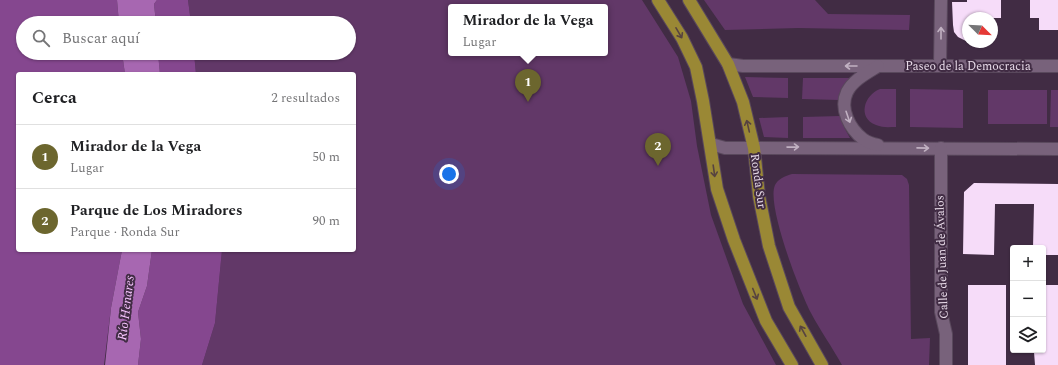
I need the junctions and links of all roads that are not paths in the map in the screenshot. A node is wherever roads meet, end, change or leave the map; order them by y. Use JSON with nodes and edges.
{"nodes":[{"id":1,"x":658,"y":0,"type":"edge"},
{"id":2,"x":688,"y":0,"type":"edge"},
{"id":3,"x":941,"y":0,"type":"edge"},
{"id":4,"x":728,"y":64,"type":"junction"},
{"id":5,"x":878,"y":66,"type":"junction"},
{"id":6,"x":940,"y":66,"type":"junction"},
{"id":7,"x":1058,"y":66,"type":"edge"},
{"id":8,"x":711,"y":144,"type":"junction"},
{"id":9,"x":884,"y":147,"type":"junction"},
{"id":10,"x":754,"y":148,"type":"junction"},
{"id":11,"x":940,"y":148,"type":"junction"},
{"id":12,"x":1058,"y":149,"type":"edge"},
{"id":13,"x":792,"y":365,"type":"edge"},
{"id":14,"x":822,"y":365,"type":"edge"},
{"id":15,"x":946,"y":365,"type":"edge"}],
"edges":[{"from":1,"to":8,"type":"main road","one_way":true},
{"from":2,"to":4,"type":"main road","name":"Ronda Sur"},
{"from":6,"to":3,"type":"street","one_way":true},
{"from":5,"to":4,"type":"street","name":"Paseo de la Democracia","one_way":true},
{"from":10,"to":4,"type":"main road","name":"Ronda Sur","one_way":true},
{"from":5,"to":6,"type":"street","name":"Paseo de la Democracia"},
{"from":5,"to":9,"type":"street","one_way":true},
{"from":6,"to":7,"type":"street","name":"Paseo de la Democracia"},
{"from":8,"to":10,"type":"street"},
{"from":8,"to":13,"type":"main road","one_way":true},
{"from":10,"to":9,"type":"street","one_way":true},
{"from":9,"to":11,"type":"street","one_way":true},
{"from":14,"to":10,"type":"main road","name":"Ronda Sur","one_way":true},
{"from":11,"to":12,"type":"street"},
{"from":11,"to":15,"type":"street","name":"Calle de Juan de Ávalos"}]}
